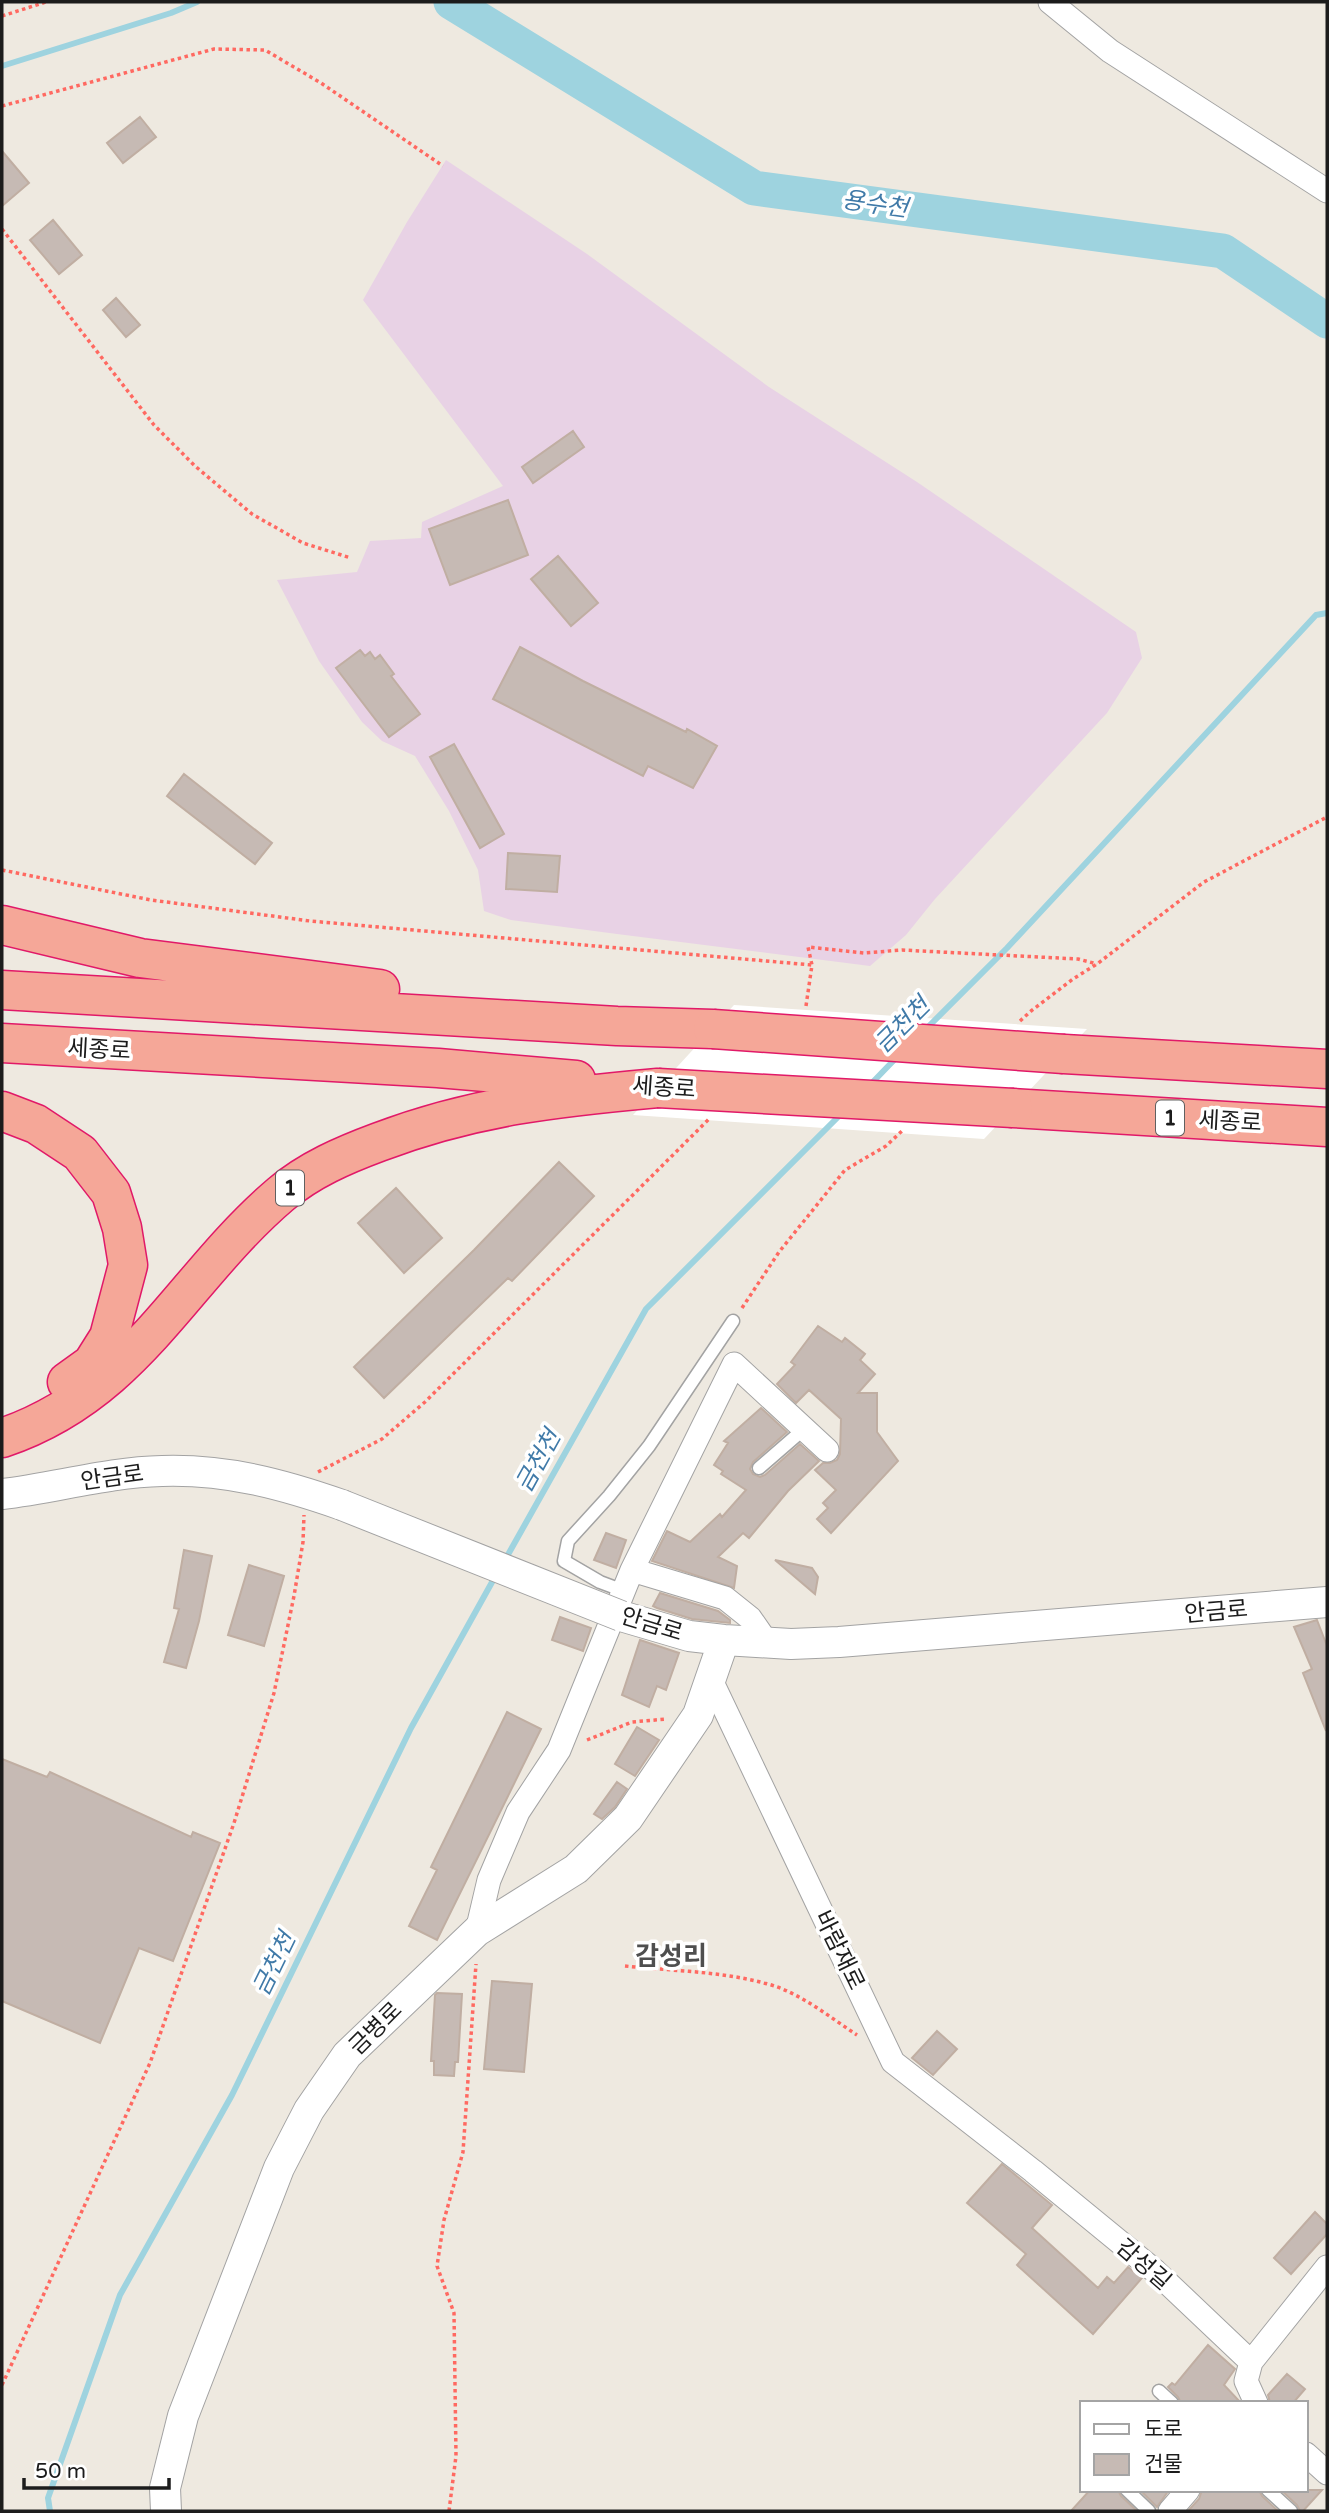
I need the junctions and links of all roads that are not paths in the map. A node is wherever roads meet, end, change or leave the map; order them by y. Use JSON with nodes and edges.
{"nodes":[{"id":1,"x":1050,"y":2,"type":"edge"},
{"id":2,"x":1327,"y":191,"type":"edge"},
{"id":3,"x":2,"y":925,"type":"edge"},
{"id":4,"x":2,"y":990,"type":"edge"},
{"id":5,"x":617,"y":1026,"type":"junction"},
{"id":6,"x":2,"y":1043,"type":"edge"},
{"id":7,"x":1327,"y":1069,"type":"edge"},
{"id":8,"x":658,"y":1087,"type":"junction"},
{"id":9,"x":2,"y":1111,"type":"edge"},
{"id":10,"x":1205,"y":1119,"type":"junction"},
{"id":11,"x":1327,"y":1127,"type":"edge"},
{"id":12,"x":1327,"y":1146,"type":"edge"},
{"id":13,"x":733,"y":1321,"type":"dead end"},
{"id":14,"x":2,"y":1415,"type":"edge"},
{"id":15,"x":804,"y":1429,"type":"junction"},
{"id":16,"x":2,"y":1438,"type":"edge"},
{"id":17,"x":827,"y":1450,"type":"dead end"},
{"id":18,"x":759,"y":1468,"type":"dead end"},
{"id":19,"x":2,"y":1494,"type":"edge"},
{"id":20,"x":626,"y":1592,"type":"junction"},
{"id":21,"x":1327,"y":1602,"type":"edge"},
{"id":22,"x":724,"y":1640,"type":"junction"},
{"id":23,"x":766,"y":1641,"type":"junction"},
{"id":24,"x":710,"y":1678,"type":"junction"},
{"id":25,"x":477,"y":1931,"type":"junction"},
{"id":26,"x":1033,"y":2171,"type":"joint"},
{"id":27,"x":1327,"y":2267,"type":"edge"},
{"id":28,"x":1251,"y":2362,"type":"junction"},
{"id":29,"x":1159,"y":2392,"type":"dead end"},
{"id":30,"x":1170,"y":2401,"type":"edge"},
{"id":31,"x":1254,"y":2401,"type":"edge"},
{"id":32,"x":1308,"y":2456,"type":"edge"},
{"id":33,"x":1327,"y":2473,"type":"edge"},
{"id":34,"x":1129,"y":2492,"type":"edge"},
{"id":35,"x":1186,"y":2492,"type":"edge"},
{"id":36,"x":1270,"y":2492,"type":"edge"},
{"id":37,"x":166,"y":2511,"type":"edge"},
{"id":38,"x":1149,"y":2511,"type":"edge"},
{"id":39,"x":1170,"y":2511,"type":"edge"},
{"id":40,"x":1291,"y":2511,"type":"edge"}],
"edges":[{"from":1,"to":2,"type":"street"},
{"from":3,"to":5,"type":"highway"},
{"from":4,"to":5,"type":"highway"},
{"from":5,"to":7,"type":"highway","bridge":true},
{"from":6,"to":8,"type":"highway","name":"세종로"},
{"from":8,"to":10,"type":"highway","name":"세종로","number":"1","bridge":true},
{"from":8,"to":16,"type":"highway","number":"1"},
{"from":9,"to":14,"type":"highway"},
{"from":10,"to":11,"type":"highway","name":"세종로","number":"1"},
{"from":10,"to":12,"type":"highway"},
{"from":13,"to":20,"type":"lane"},
{"from":15,"to":17,"type":"street"},
{"from":15,"to":18,"type":"lane"},
{"from":15,"to":20,"type":"street"},
{"from":19,"to":20,"type":"street","name":"안금로","bridge":true},
{"from":20,"to":22,"type":"street","name":"안금로"},
{"from":20,"to":23,"type":"street"},
{"from":20,"to":25,"type":"street"},
{"from":21,"to":23,"type":"street","name":"안금로"},
{"from":22,"to":23,"type":"street","name":"안금로"},
{"from":22,"to":24,"type":"street","name":"금병로"},
{"from":24,"to":25,"type":"street","name":"금병로"},
{"from":24,"to":26,"type":"street","name":"바람재로"},
{"from":25,"to":37,"type":"street","name":"금병로"},
{"from":26,"to":28,"type":"street","name":"감성길"},
{"from":27,"to":28,"type":"street"},
{"from":28,"to":31,"type":"street"},
{"from":29,"to":30,"type":"lane"},
{"from":32,"to":33,"type":"street"},
{"from":34,"to":38,"type":"lane"},
{"from":35,"to":39,"type":"street"},
{"from":36,"to":40,"type":"lane"}]}
